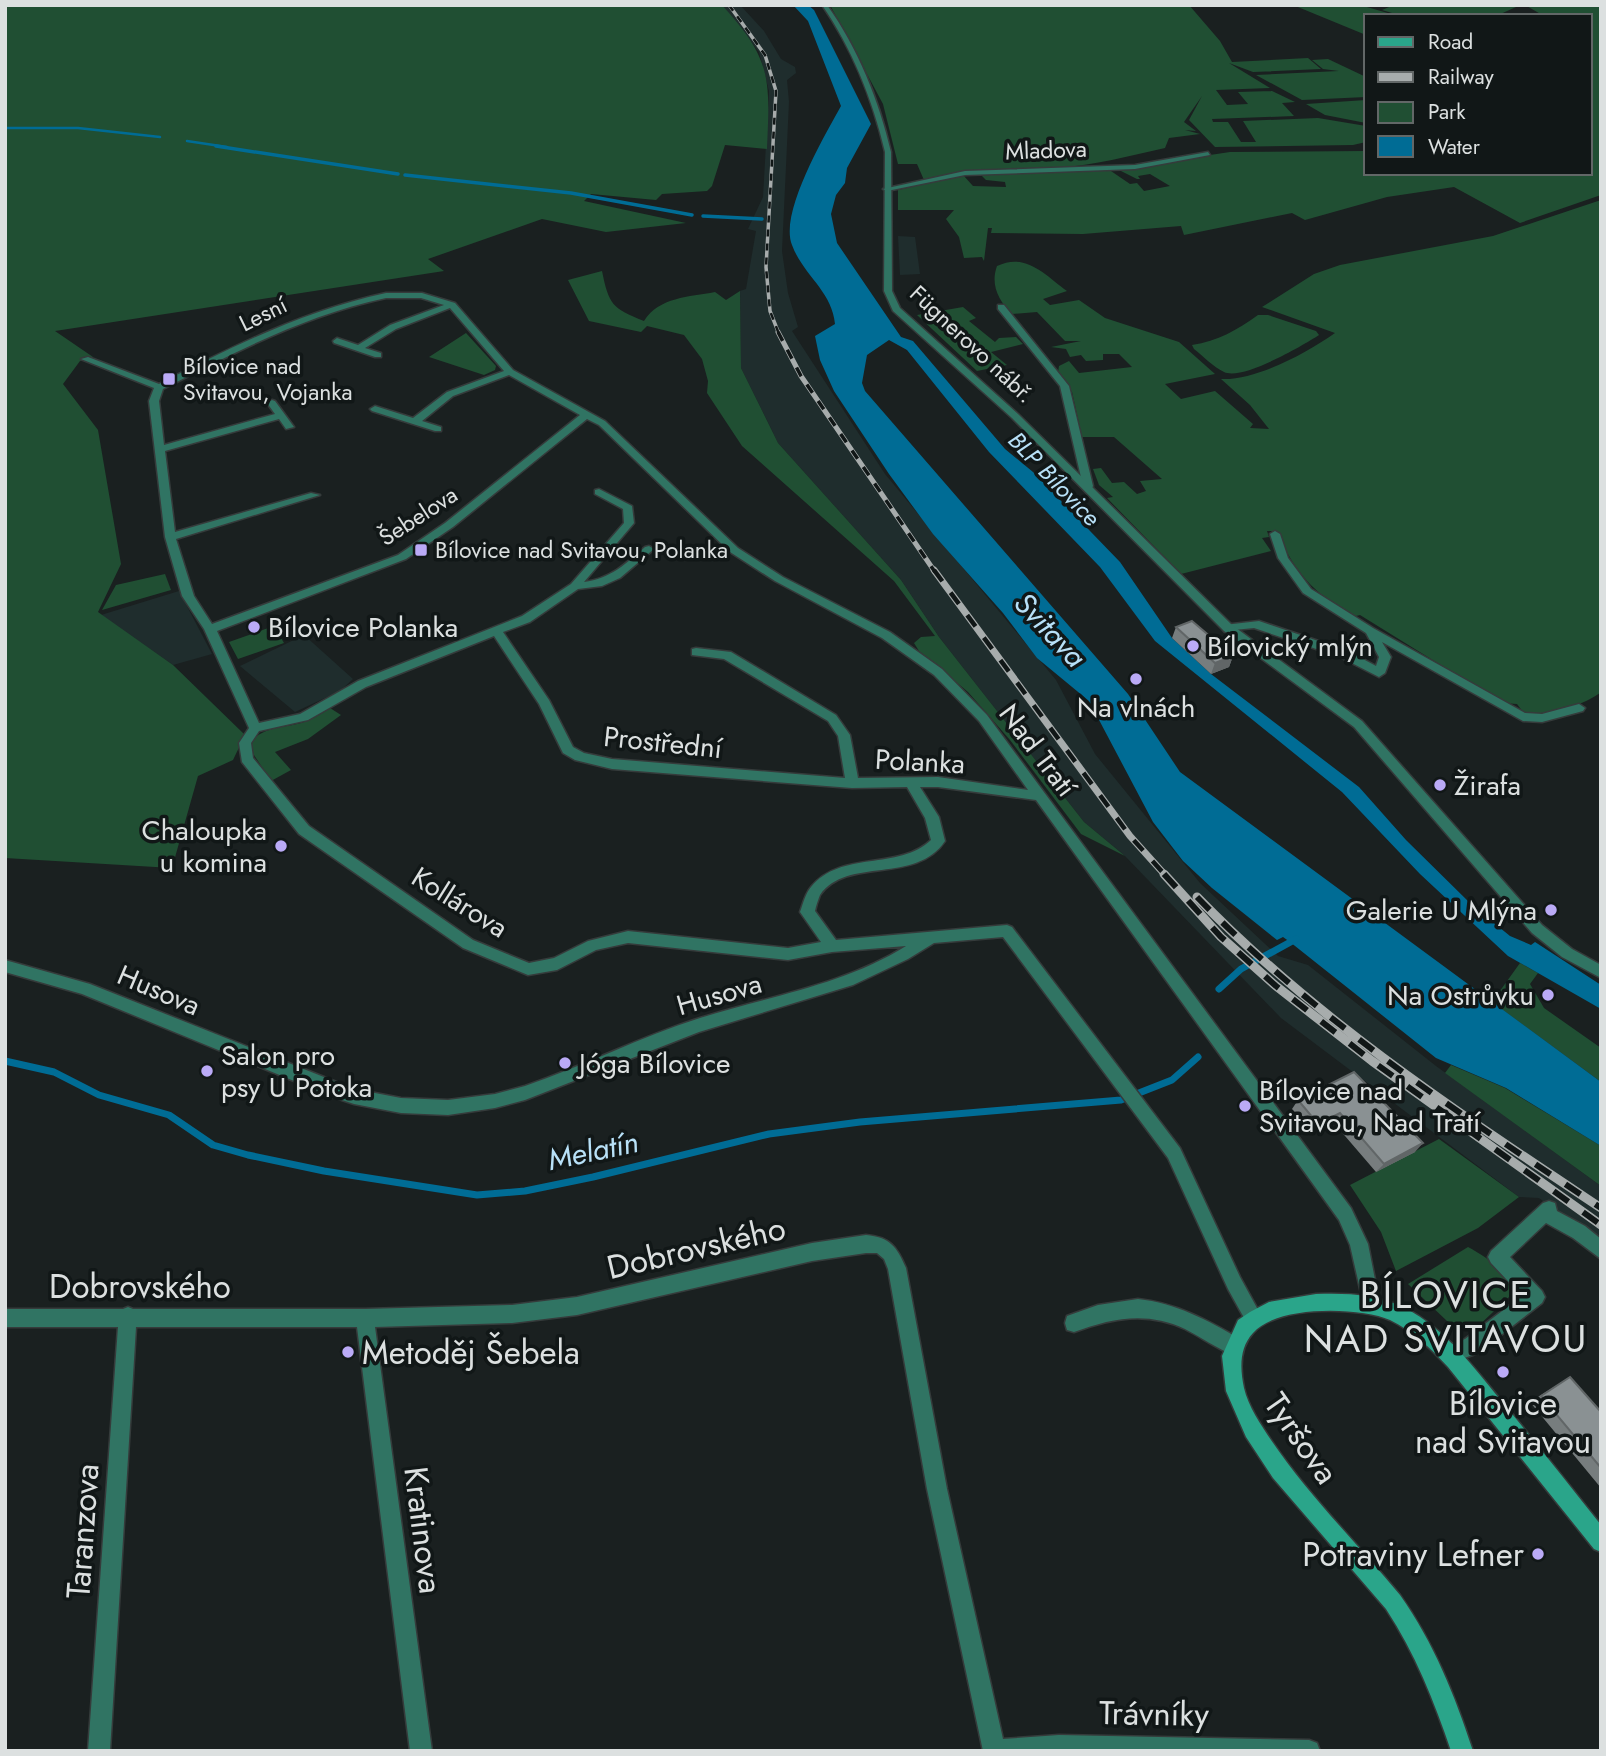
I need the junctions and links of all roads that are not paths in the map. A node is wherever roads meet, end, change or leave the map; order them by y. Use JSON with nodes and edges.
{"nodes":[{"id":1,"x":824,"y":5,"type":"edge"},
{"id":2,"x":1208,"y":154,"type":"dead end"},
{"id":3,"x":887,"y":189,"type":"junction"},
{"id":4,"x":452,"y":305,"type":"junction"},
{"id":5,"x":1001,"y":307,"type":"dead end"},
{"id":6,"x":337,"y":341,"type":"dead end"},
{"id":7,"x":359,"y":348,"type":"junction"},
{"id":8,"x":378,"y":355,"type":"dead end"},
{"id":9,"x":85,"y":359,"type":"dead end"},
{"id":10,"x":510,"y":372,"type":"junction"},
{"id":11,"x":159,"y":387,"type":"junction"},
{"id":12,"x":272,"y":403,"type":"dead end"},
{"id":13,"x":375,"y":409,"type":"dead end"},
{"id":14,"x":587,"y":414,"type":"junction"},
{"id":15,"x":281,"y":416,"type":"junction"},
{"id":16,"x":414,"y":422,"type":"junction"},
{"id":17,"x":289,"y":428,"type":"dead end"},
{"id":18,"x":438,"y":429,"type":"dead end"},
{"id":19,"x":160,"y":449,"type":"junction"},
{"id":20,"x":1088,"y":486,"type":"junction"},
{"id":21,"x":599,"y":492,"type":"dead end"},
{"id":22,"x":315,"y":495,"type":"dead end"},
{"id":23,"x":1275,"y":534,"type":"dead end"},
{"id":24,"x":170,"y":537,"type":"junction"},
{"id":25,"x":649,"y":549,"type":"dead end"},
{"id":26,"x":575,"y":586,"type":"junction"},
{"id":27,"x":1228,"y":628,"type":"junction"},
{"id":28,"x":209,"y":629,"type":"junction"},
{"id":29,"x":496,"y":631,"type":"junction"},
{"id":30,"x":1370,"y":631,"type":"junction"},
{"id":31,"x":696,"y":652,"type":"dead end"},
{"id":32,"x":1579,"y":708,"type":"dead end"},
{"id":33,"x":255,"y":729,"type":"junction"},
{"id":34,"x":852,"y":783,"type":"junction"},
{"id":35,"x":912,"y":785,"type":"junction"},
{"id":36,"x":1040,"y":796,"type":"junction"},
{"id":37,"x":931,"y":937,"type":"junction"},
{"id":38,"x":832,"y":946,"type":"junction"},
{"id":39,"x":5,"y":966,"type":"edge"},
{"id":40,"x":1601,"y":972,"type":"edge"},
{"id":41,"x":1601,"y":1250,"type":"edge"},
{"id":42,"x":1371,"y":1305,"type":"junction"},
{"id":43,"x":128,"y":1316,"type":"junction"},
{"id":44,"x":5,"y":1318,"type":"edge"},
{"id":45,"x":365,"y":1318,"type":"junction"},
{"id":46,"x":1254,"y":1319,"type":"junction"},
{"id":47,"x":1074,"y":1323,"type":"dead end"},
{"id":48,"x":1233,"y":1346,"type":"junction"},
{"id":49,"x":1451,"y":1354,"type":"junction"},
{"id":50,"x":1601,"y":1542,"type":"edge"},
{"id":51,"x":99,"y":1751,"type":"edge"},
{"id":52,"x":421,"y":1751,"type":"edge"},
{"id":53,"x":996,"y":1751,"type":"edge"},
{"id":54,"x":1309,"y":1751,"type":"edge"},
{"id":55,"x":1462,"y":1751,"type":"edge"}],
"edges":[{"from":1,"to":3,"type":"street","name":"Fügnerovo nábř."},
{"from":2,"to":3,"type":"street","name":"Mladova"},
{"from":3,"to":20,"type":"street","name":"Fügnerovo nábř."},
{"from":4,"to":7,"type":"street"},
{"from":4,"to":10,"type":"street","name":"Nad Tratí"},
{"from":4,"to":11,"type":"street","name":"Lesní"},
{"from":5,"to":20,"type":"street","name":"Fügnerovo nábř."},
{"from":6,"to":7,"type":"street"},
{"from":7,"to":8,"type":"street"},
{"from":9,"to":11,"type":"street"},
{"from":10,"to":14,"type":"street","name":"Nad Tratí"},
{"from":10,"to":16,"type":"street"},
{"from":11,"to":19,"type":"street"},
{"from":12,"to":15,"type":"street"},
{"from":13,"to":16,"type":"street"},
{"from":14,"to":28,"type":"street","name":"Šebelova"},
{"from":14,"to":36,"type":"street","name":"Nad Tratí"},
{"from":15,"to":17,"type":"street"},
{"from":15,"to":19,"type":"street"},
{"from":16,"to":18,"type":"street"},
{"from":19,"to":24,"type":"street"},
{"from":20,"to":27,"type":"street","name":"Fügnerovo nábř."},
{"from":21,"to":26,"type":"street"},
{"from":22,"to":24,"type":"street"},
{"from":23,"to":30,"type":"street"},
{"from":24,"to":28,"type":"street"},
{"from":25,"to":26,"type":"street"},
{"from":26,"to":29,"type":"street"},
{"from":27,"to":30,"type":"street"},
{"from":27,"to":40,"type":"street","name":"Fügnerovo nábř."},
{"from":28,"to":33,"type":"street"},
{"from":29,"to":33,"type":"street"},
{"from":29,"to":34,"type":"street","name":"Prostřední"},
{"from":30,"to":32,"type":"street"},
{"from":31,"to":34,"type":"street","name":"Polanka"},
{"from":33,"to":38,"type":"street","name":"Kollárova"},
{"from":34,"to":35,"type":"street","name":"Polanka"},
{"from":35,"to":36,"type":"street","name":"Polanka"},
{"from":35,"to":38,"type":"street"},
{"from":36,"to":42,"type":"street","name":"Nad Tratí"},
{"from":37,"to":38,"type":"street","name":"Kollárova"},
{"from":37,"to":39,"type":"street","name":"Husova"},
{"from":37,"to":46,"type":"street"},
{"from":41,"to":49,"type":"street"},
{"from":42,"to":46,"type":"main road"},
{"from":42,"to":49,"type":"main road"},
{"from":43,"to":44,"type":"street","name":"Dobrovského"},
{"from":43,"to":45,"type":"street","name":"Dobrovského"},
{"from":43,"to":51,"type":"street","name":"Taranzova"},
{"from":45,"to":52,"type":"street","name":"Kratinova"},
{"from":45,"to":53,"type":"street","name":"Dobrovského"},
{"from":46,"to":48,"type":"main road"},
{"from":47,"to":48,"type":"street"},
{"from":48,"to":55,"type":"main road","name":"Tyršova"},
{"from":49,"to":50,"type":"main road"},
{"from":53,"to":54,"type":"street","name":"Trávníky"}]}
